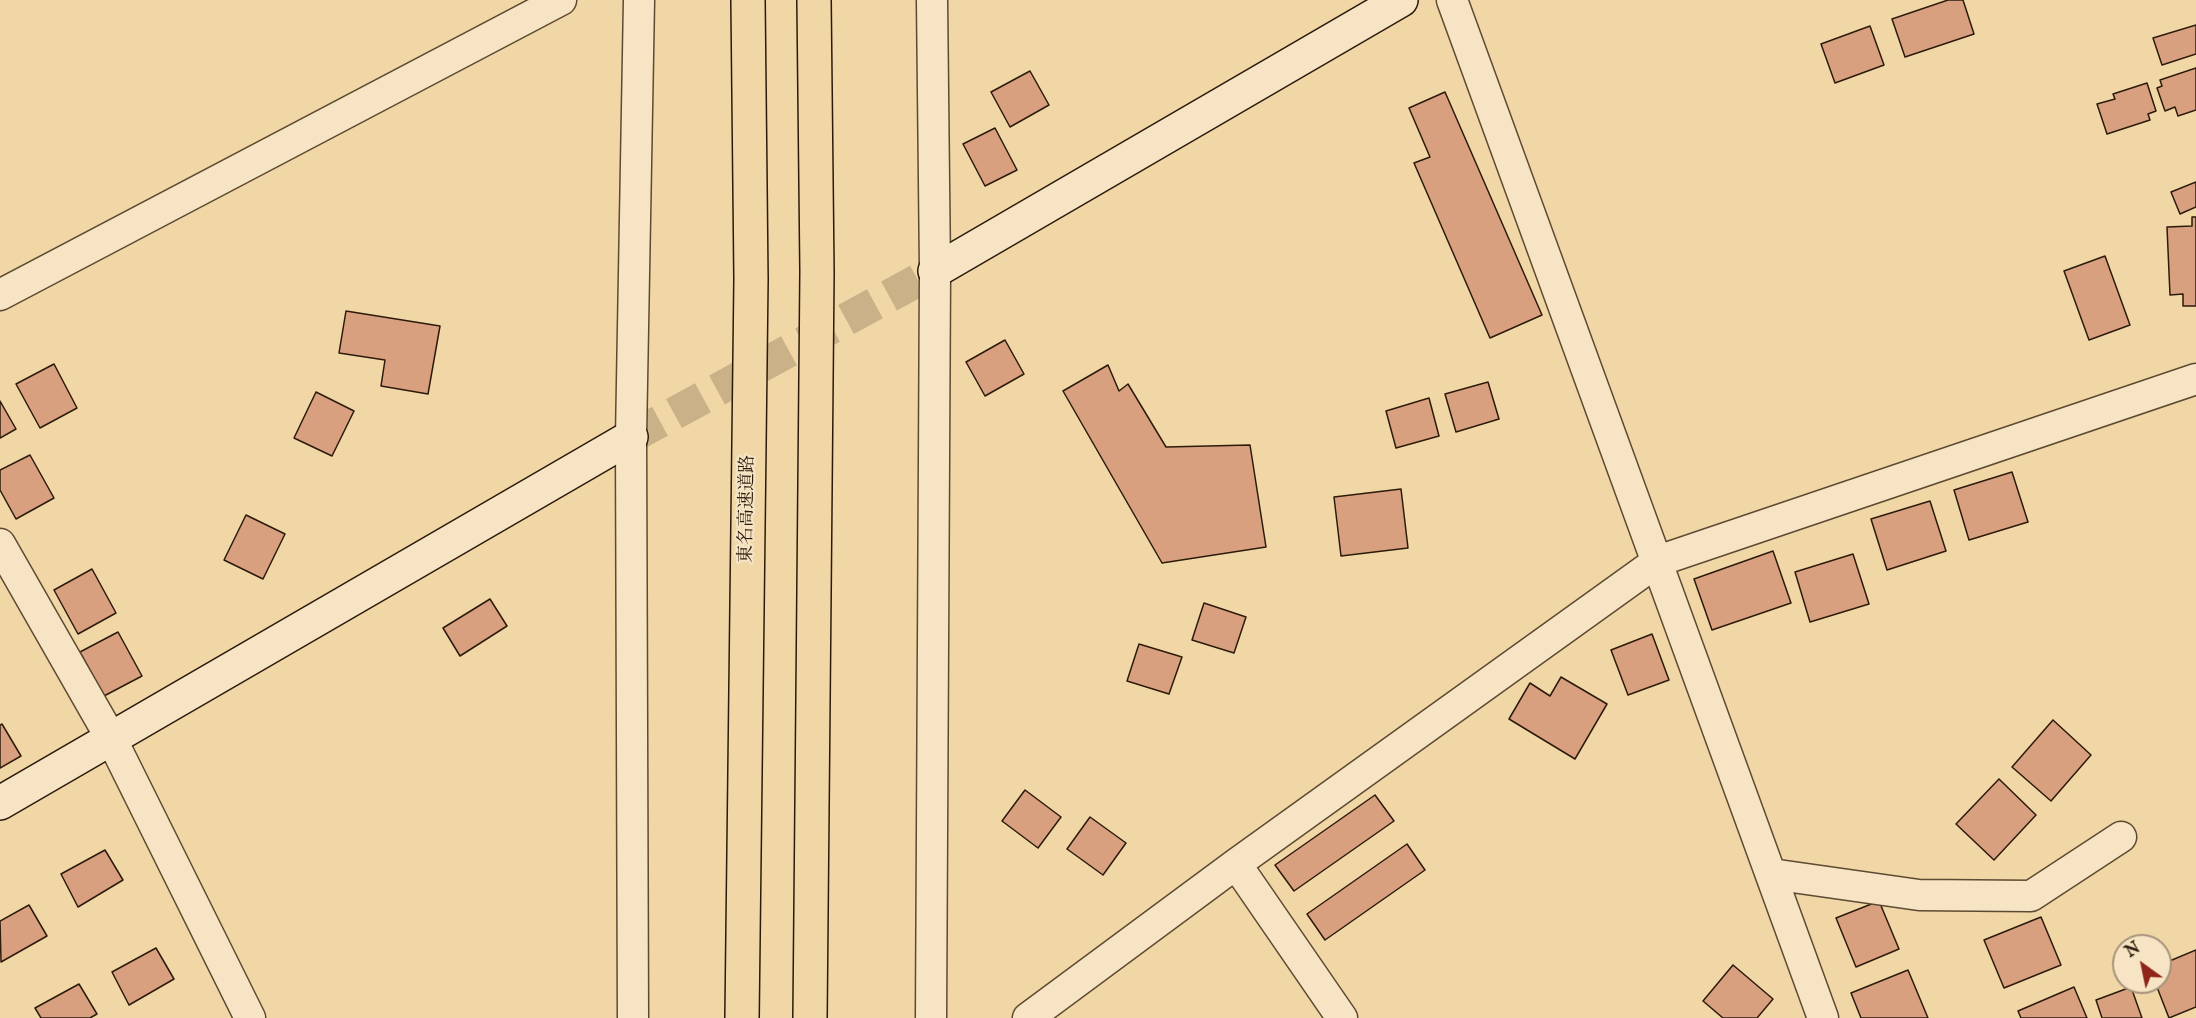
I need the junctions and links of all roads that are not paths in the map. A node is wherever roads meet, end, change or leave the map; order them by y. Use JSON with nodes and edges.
{"nodes":[{"id":1,"x":561,"y":0,"type":"edge"},
{"id":2,"x":639,"y":0,"type":"edge"},
{"id":3,"x":748,"y":0,"type":"edge"},
{"id":4,"x":814,"y":0,"type":"edge"},
{"id":5,"x":932,"y":0,"type":"edge"},
{"id":6,"x":1401,"y":0,"type":"edge"},
{"id":7,"x":1452,"y":0,"type":"edge"},
{"id":8,"x":935,"y":271,"type":"junction"},
{"id":9,"x":0,"y":295,"type":"edge"},
{"id":10,"x":2196,"y":379,"type":"edge"},
{"id":11,"x":632,"y":437,"type":"junction"},
{"id":12,"x":0,"y":544,"type":"edge"},
{"id":13,"x":1658,"y":561,"type":"junction"},
{"id":14,"x":112,"y":740,"type":"junction"},
{"id":15,"x":0,"y":803,"type":"edge"},
{"id":16,"x":2121,"y":837,"type":"dead end"},
{"id":17,"x":1236,"y":864,"type":"junction"},
{"id":18,"x":1772,"y":874,"type":"junction"},
{"id":19,"x":250,"y":1018,"type":"edge"},
{"id":20,"x":633,"y":1018,"type":"edge"},
{"id":21,"x":742,"y":1018,"type":"edge"},
{"id":22,"x":810,"y":1018,"type":"edge"},
{"id":23,"x":931,"y":1018,"type":"edge"},
{"id":24,"x":1028,"y":1018,"type":"edge"},
{"id":25,"x":1342,"y":1018,"type":"edge"},
{"id":26,"x":1824,"y":1018,"type":"edge"}],
"edges":[{"from":1,"to":9,"type":"street"},
{"from":2,"to":11,"type":"street"},
{"from":3,"to":21,"type":"highway","name":"東名高速道路"},
{"from":4,"to":22,"type":"highway"},
{"from":5,"to":8,"type":"street"},
{"from":6,"to":8,"type":"street"},
{"from":7,"to":13,"type":"street"},
{"from":8,"to":23,"type":"street"},
{"from":10,"to":13,"type":"street"},
{"from":11,"to":14,"type":"street"},
{"from":11,"to":20,"type":"street"},
{"from":12,"to":14,"type":"street"},
{"from":13,"to":17,"type":"street"},
{"from":13,"to":18,"type":"street"},
{"from":14,"to":15,"type":"street"},
{"from":14,"to":19,"type":"street"},
{"from":16,"to":18,"type":"street"},
{"from":17,"to":24,"type":"street"},
{"from":17,"to":25,"type":"street"},
{"from":18,"to":26,"type":"street"}]}
